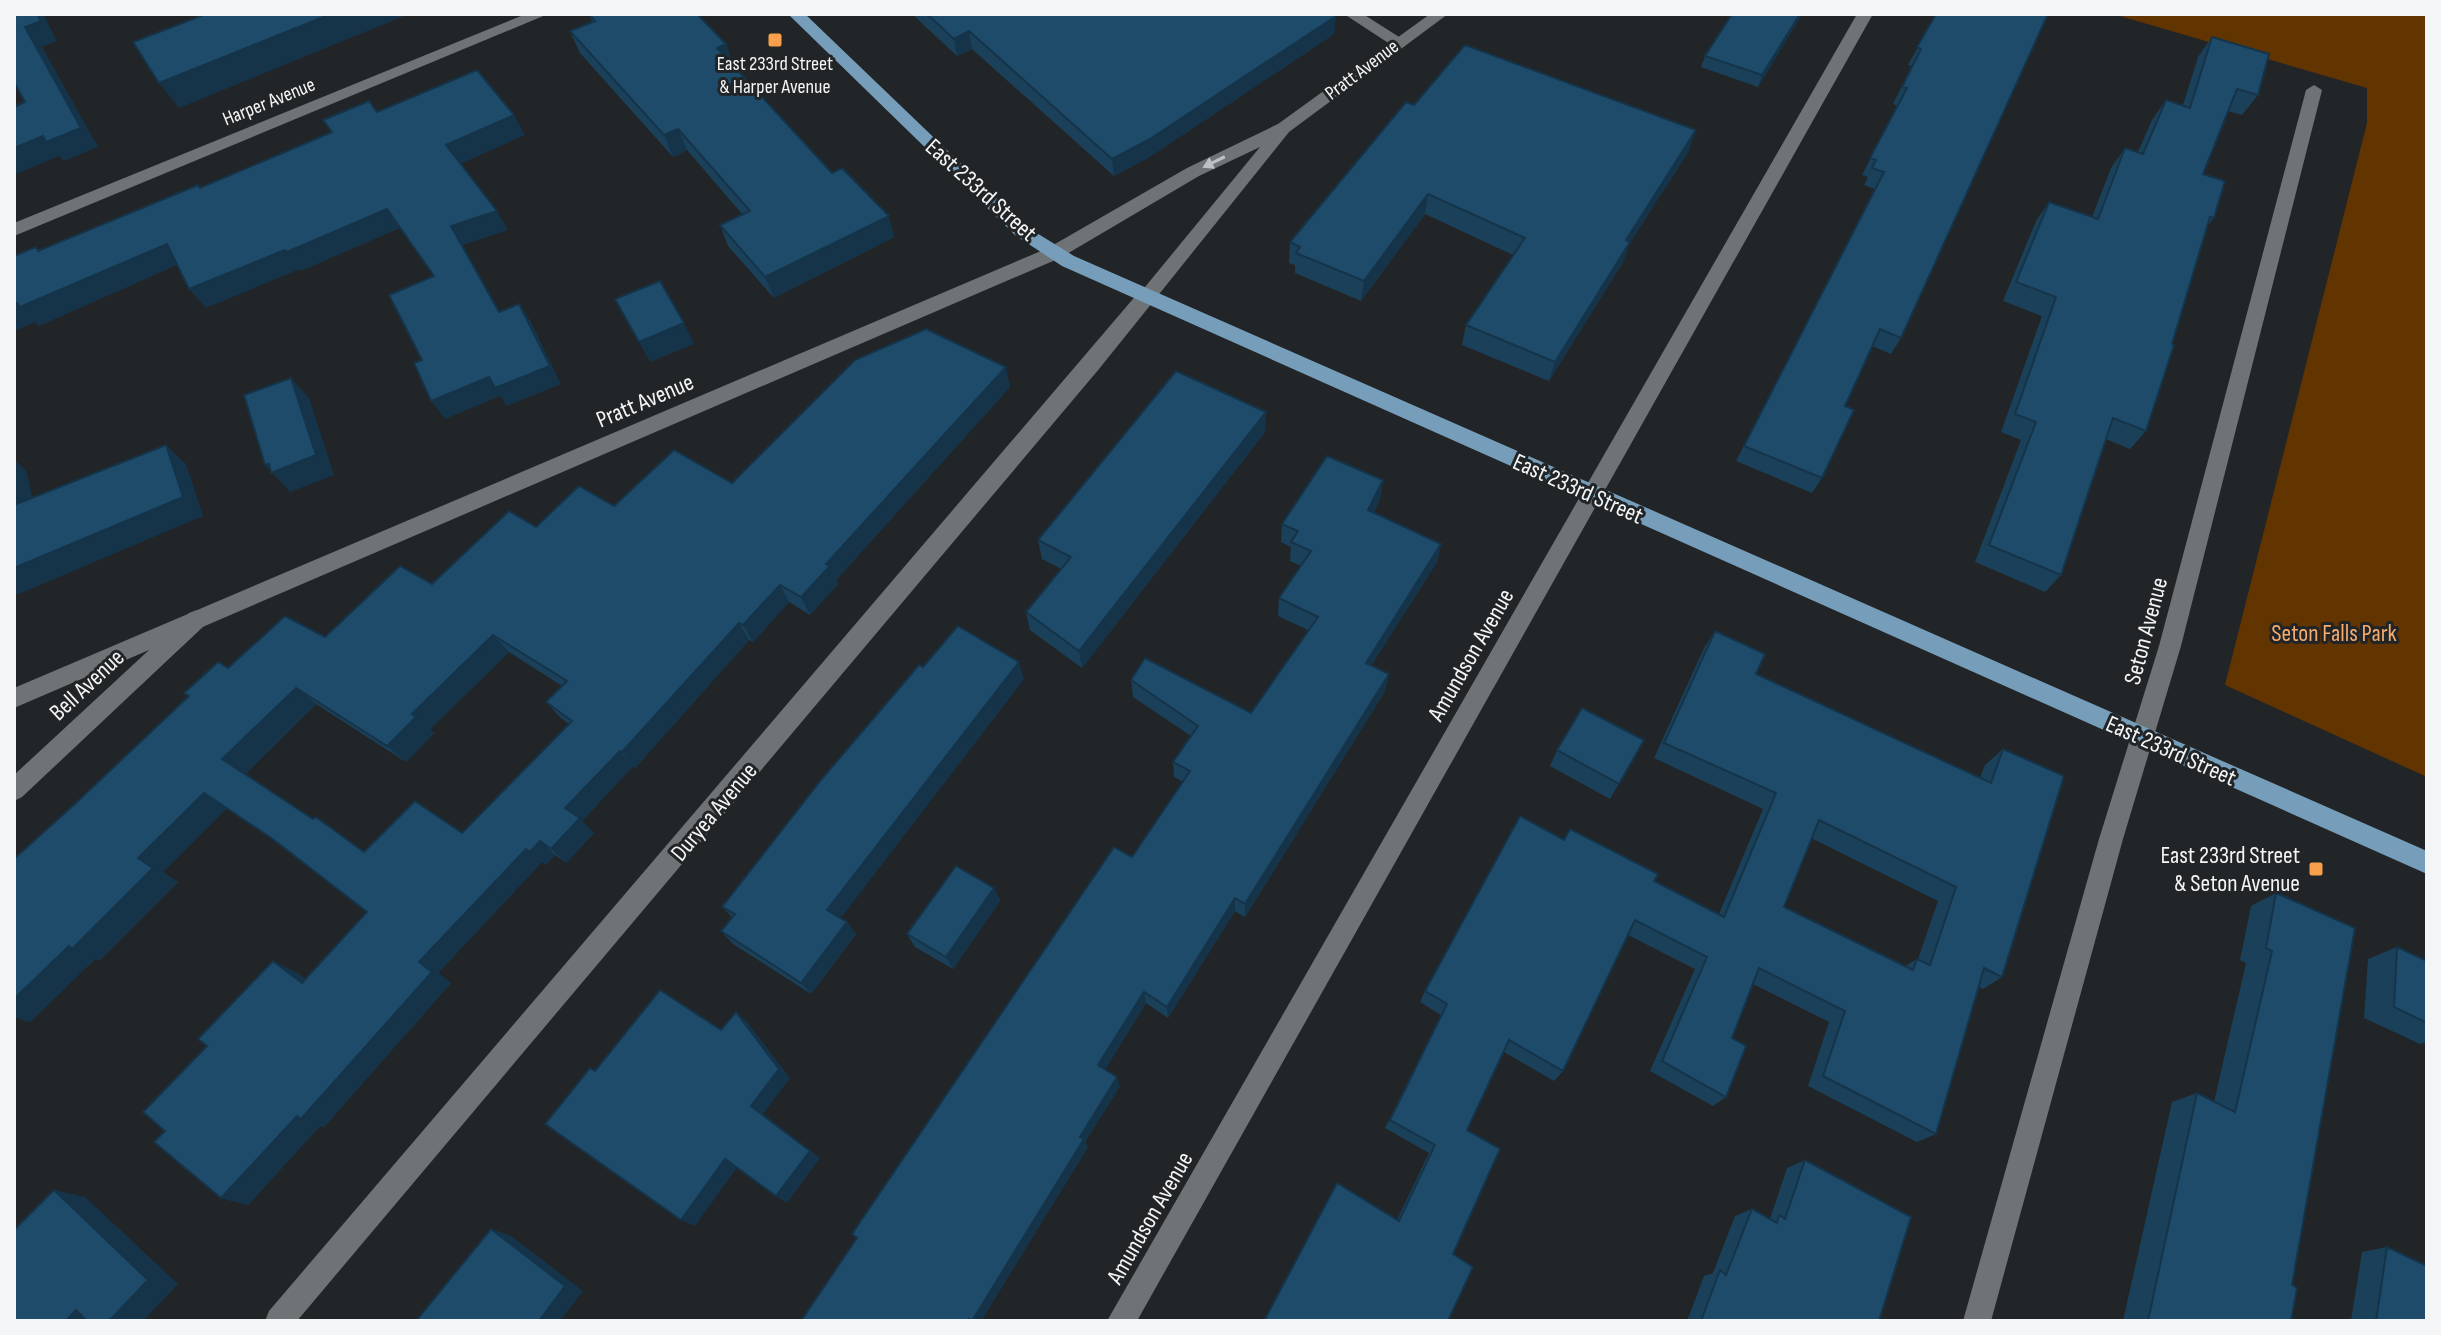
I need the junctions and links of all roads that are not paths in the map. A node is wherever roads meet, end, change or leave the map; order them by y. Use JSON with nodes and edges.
{"nodes":[{"id":1,"x":540,"y":14,"type":"edge"},
{"id":2,"x":796,"y":14,"type":"edge"},
{"id":3,"x":1352,"y":14,"type":"edge"},
{"id":4,"x":1440,"y":14,"type":"edge"},
{"id":5,"x":1865,"y":14,"type":"edge"},
{"id":6,"x":1399,"y":42,"type":"junction"},
{"id":7,"x":2314,"y":90,"type":"dead end"},
{"id":8,"x":1284,"y":128,"type":"junction"},
{"id":9,"x":14,"y":230,"type":"edge"},
{"id":10,"x":1054,"y":253,"type":"junction"},
{"id":11,"x":1145,"y":298,"type":"junction"},
{"id":12,"x":1592,"y":495,"type":"junction"},
{"id":13,"x":197,"y":619,"type":"junction"},
{"id":14,"x":14,"y":698,"type":"edge"},
{"id":15,"x":2144,"y":738,"type":"junction"},
{"id":16,"x":14,"y":790,"type":"edge"},
{"id":17,"x":2427,"y":863,"type":"edge"},
{"id":18,"x":279,"y":1321,"type":"edge"},
{"id":19,"x":1121,"y":1321,"type":"edge"},
{"id":20,"x":1977,"y":1321,"type":"edge"}],
"edges":[{"from":1,"to":9,"type":"street","name":"Harper Avenue"},
{"from":2,"to":10,"type":"main road","name":"East 233rd Street"},
{"from":3,"to":6,"type":"street"},
{"from":4,"to":6,"type":"street","name":"Pratt Avenue"},
{"from":5,"to":12,"type":"street","name":"Amundson Avenue"},
{"from":6,"to":8,"type":"street","name":"Pratt Avenue"},
{"from":7,"to":15,"type":"street","name":"Seton Avenue"},
{"from":8,"to":10,"type":"street","name":"Pratt Avenue","one_way":true},
{"from":8,"to":11,"type":"street","name":"Pratt Avenue"},
{"from":10,"to":11,"type":"main road","name":"East 233rd Street"},
{"from":10,"to":13,"type":"street","name":"Pratt Avenue"},
{"from":11,"to":12,"type":"main road","name":"East 233rd Street"},
{"from":11,"to":18,"type":"street","name":"Duryea Avenue"},
{"from":12,"to":15,"type":"main road","name":"East 233rd Street"},
{"from":12,"to":19,"type":"street","name":"Amundson Avenue"},
{"from":13,"to":14,"type":"street","name":"Pratt Avenue"},
{"from":13,"to":16,"type":"street","name":"Bell Avenue"},
{"from":15,"to":17,"type":"main road","name":"East 233rd Street"},
{"from":15,"to":20,"type":"street","name":"Seton Avenue"}]}
